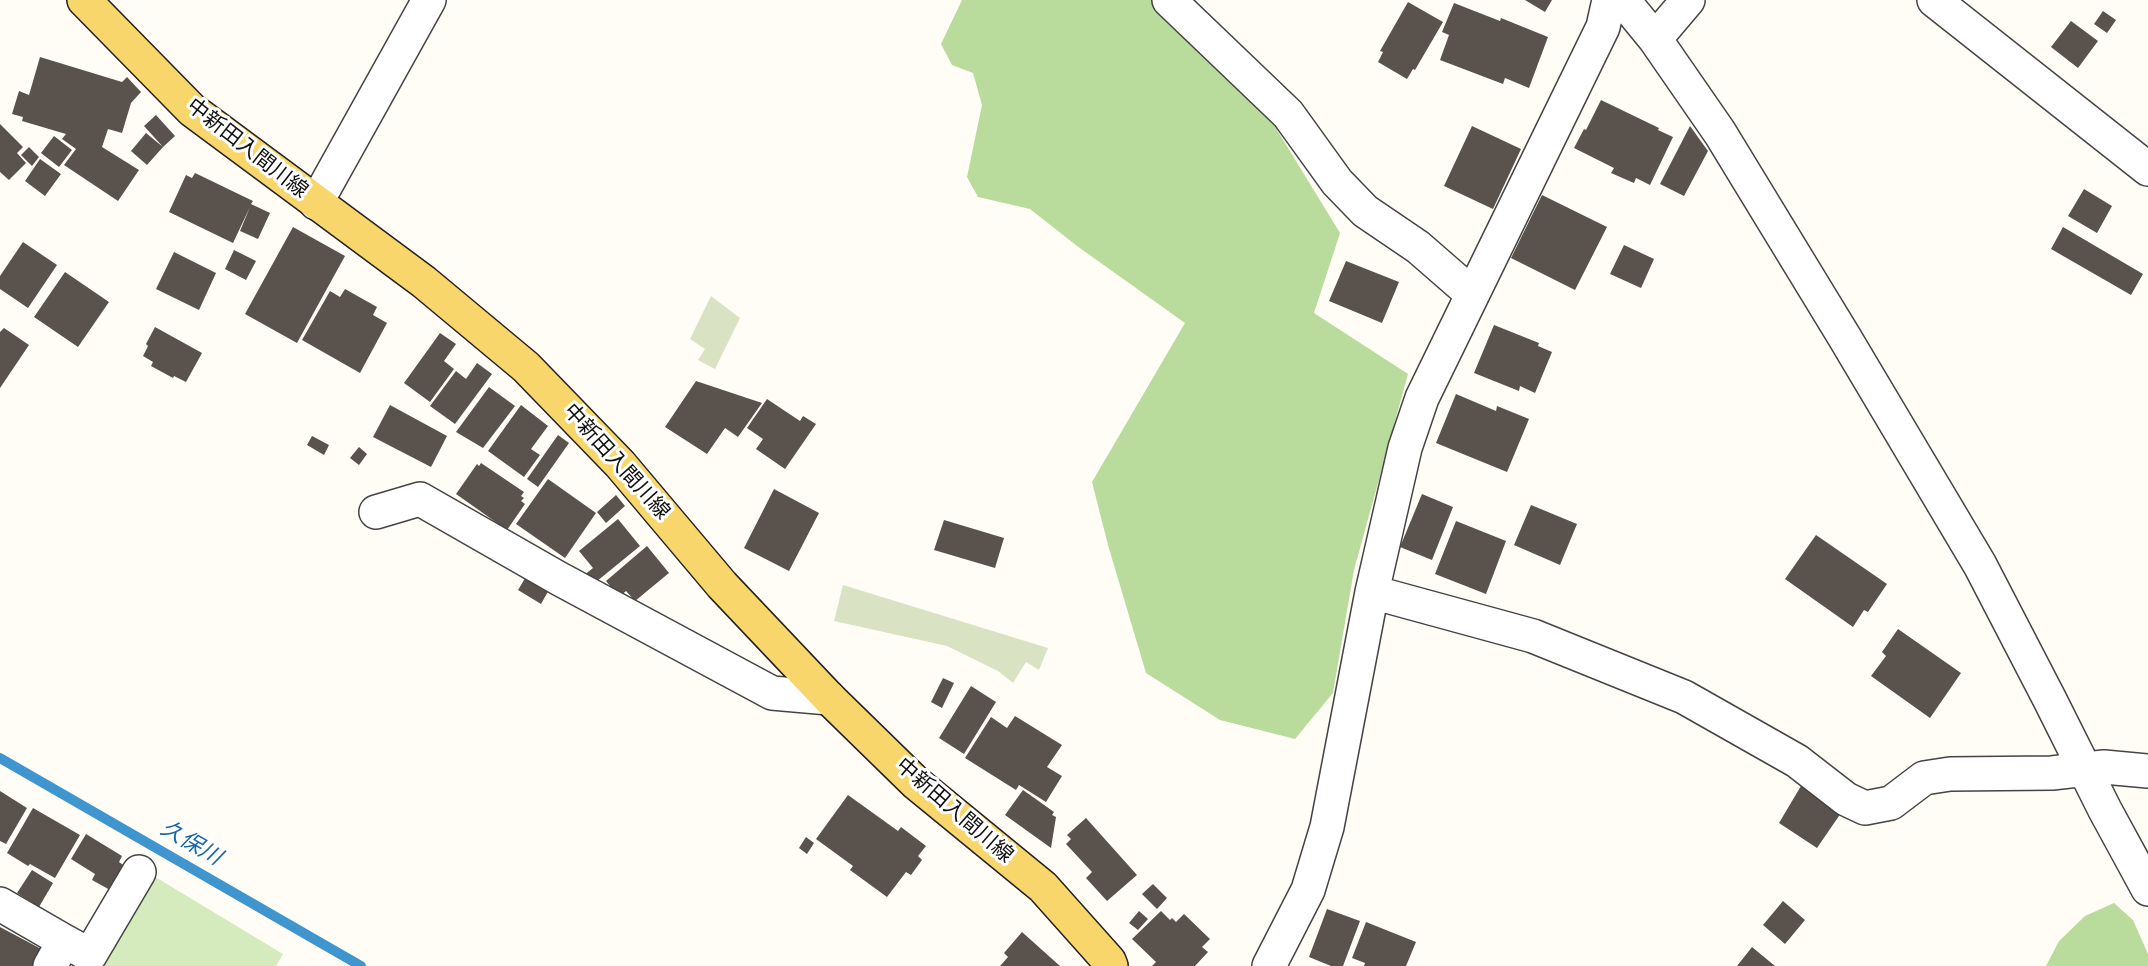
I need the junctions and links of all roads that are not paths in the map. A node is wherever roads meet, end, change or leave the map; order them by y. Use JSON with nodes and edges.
{"nodes":[{"id":1,"x":84,"y":0,"type":"edge"},
{"id":2,"x":429,"y":0,"type":"edge"},
{"id":3,"x":1169,"y":0,"type":"edge"},
{"id":4,"x":1609,"y":0,"type":"edge"},
{"id":5,"x":1623,"y":0,"type":"edge"},
{"id":6,"x":1688,"y":0,"type":"edge"},
{"id":7,"x":1934,"y":0,"type":"edge"},
{"id":8,"x":1655,"y":39,"type":"junction"},
{"id":9,"x":2148,"y":169,"type":"edge"},
{"id":10,"x":316,"y":203,"type":"junction"},
{"id":11,"x":1472,"y":294,"type":"junction"},
{"id":12,"x":376,"y":512,"type":"dead end"},
{"id":13,"x":1372,"y":592,"type":"junction"},
{"id":14,"x":829,"y":698,"type":"junction"},
{"id":15,"x":2084,"y":768,"type":"junction"},
{"id":16,"x":2148,"y":771,"type":"edge"},
{"id":17,"x":139,"y":872,"type":"dead end"},
{"id":18,"x":2148,"y":889,"type":"edge"},
{"id":19,"x":0,"y":904,"type":"edge"},
{"id":20,"x":57,"y":954,"type":"edge"},
{"id":21,"x":1111,"y":966,"type":"edge"},
{"id":22,"x":1269,"y":966,"type":"edge"}],
"edges":[{"from":1,"to":10,"type":"main road","name":"中新田入間川線"},
{"from":2,"to":10,"type":"street"},
{"from":3,"to":11,"type":"street"},
{"from":4,"to":11,"type":"street"},
{"from":5,"to":8,"type":"street"},
{"from":6,"to":8,"type":"street"},
{"from":7,"to":9,"type":"street"},
{"from":8,"to":15,"type":"street"},
{"from":10,"to":14,"type":"main road","name":"中新田入間川線"},
{"from":11,"to":13,"type":"street"},
{"from":12,"to":14,"type":"street"},
{"from":13,"to":15,"type":"street"},
{"from":13,"to":22,"type":"street"},
{"from":14,"to":21,"type":"main road","name":"中新田入間川線"},
{"from":15,"to":16,"type":"street"},
{"from":15,"to":18,"type":"street"},
{"from":17,"to":20,"type":"street"},
{"from":19,"to":20,"type":"street"}]}
